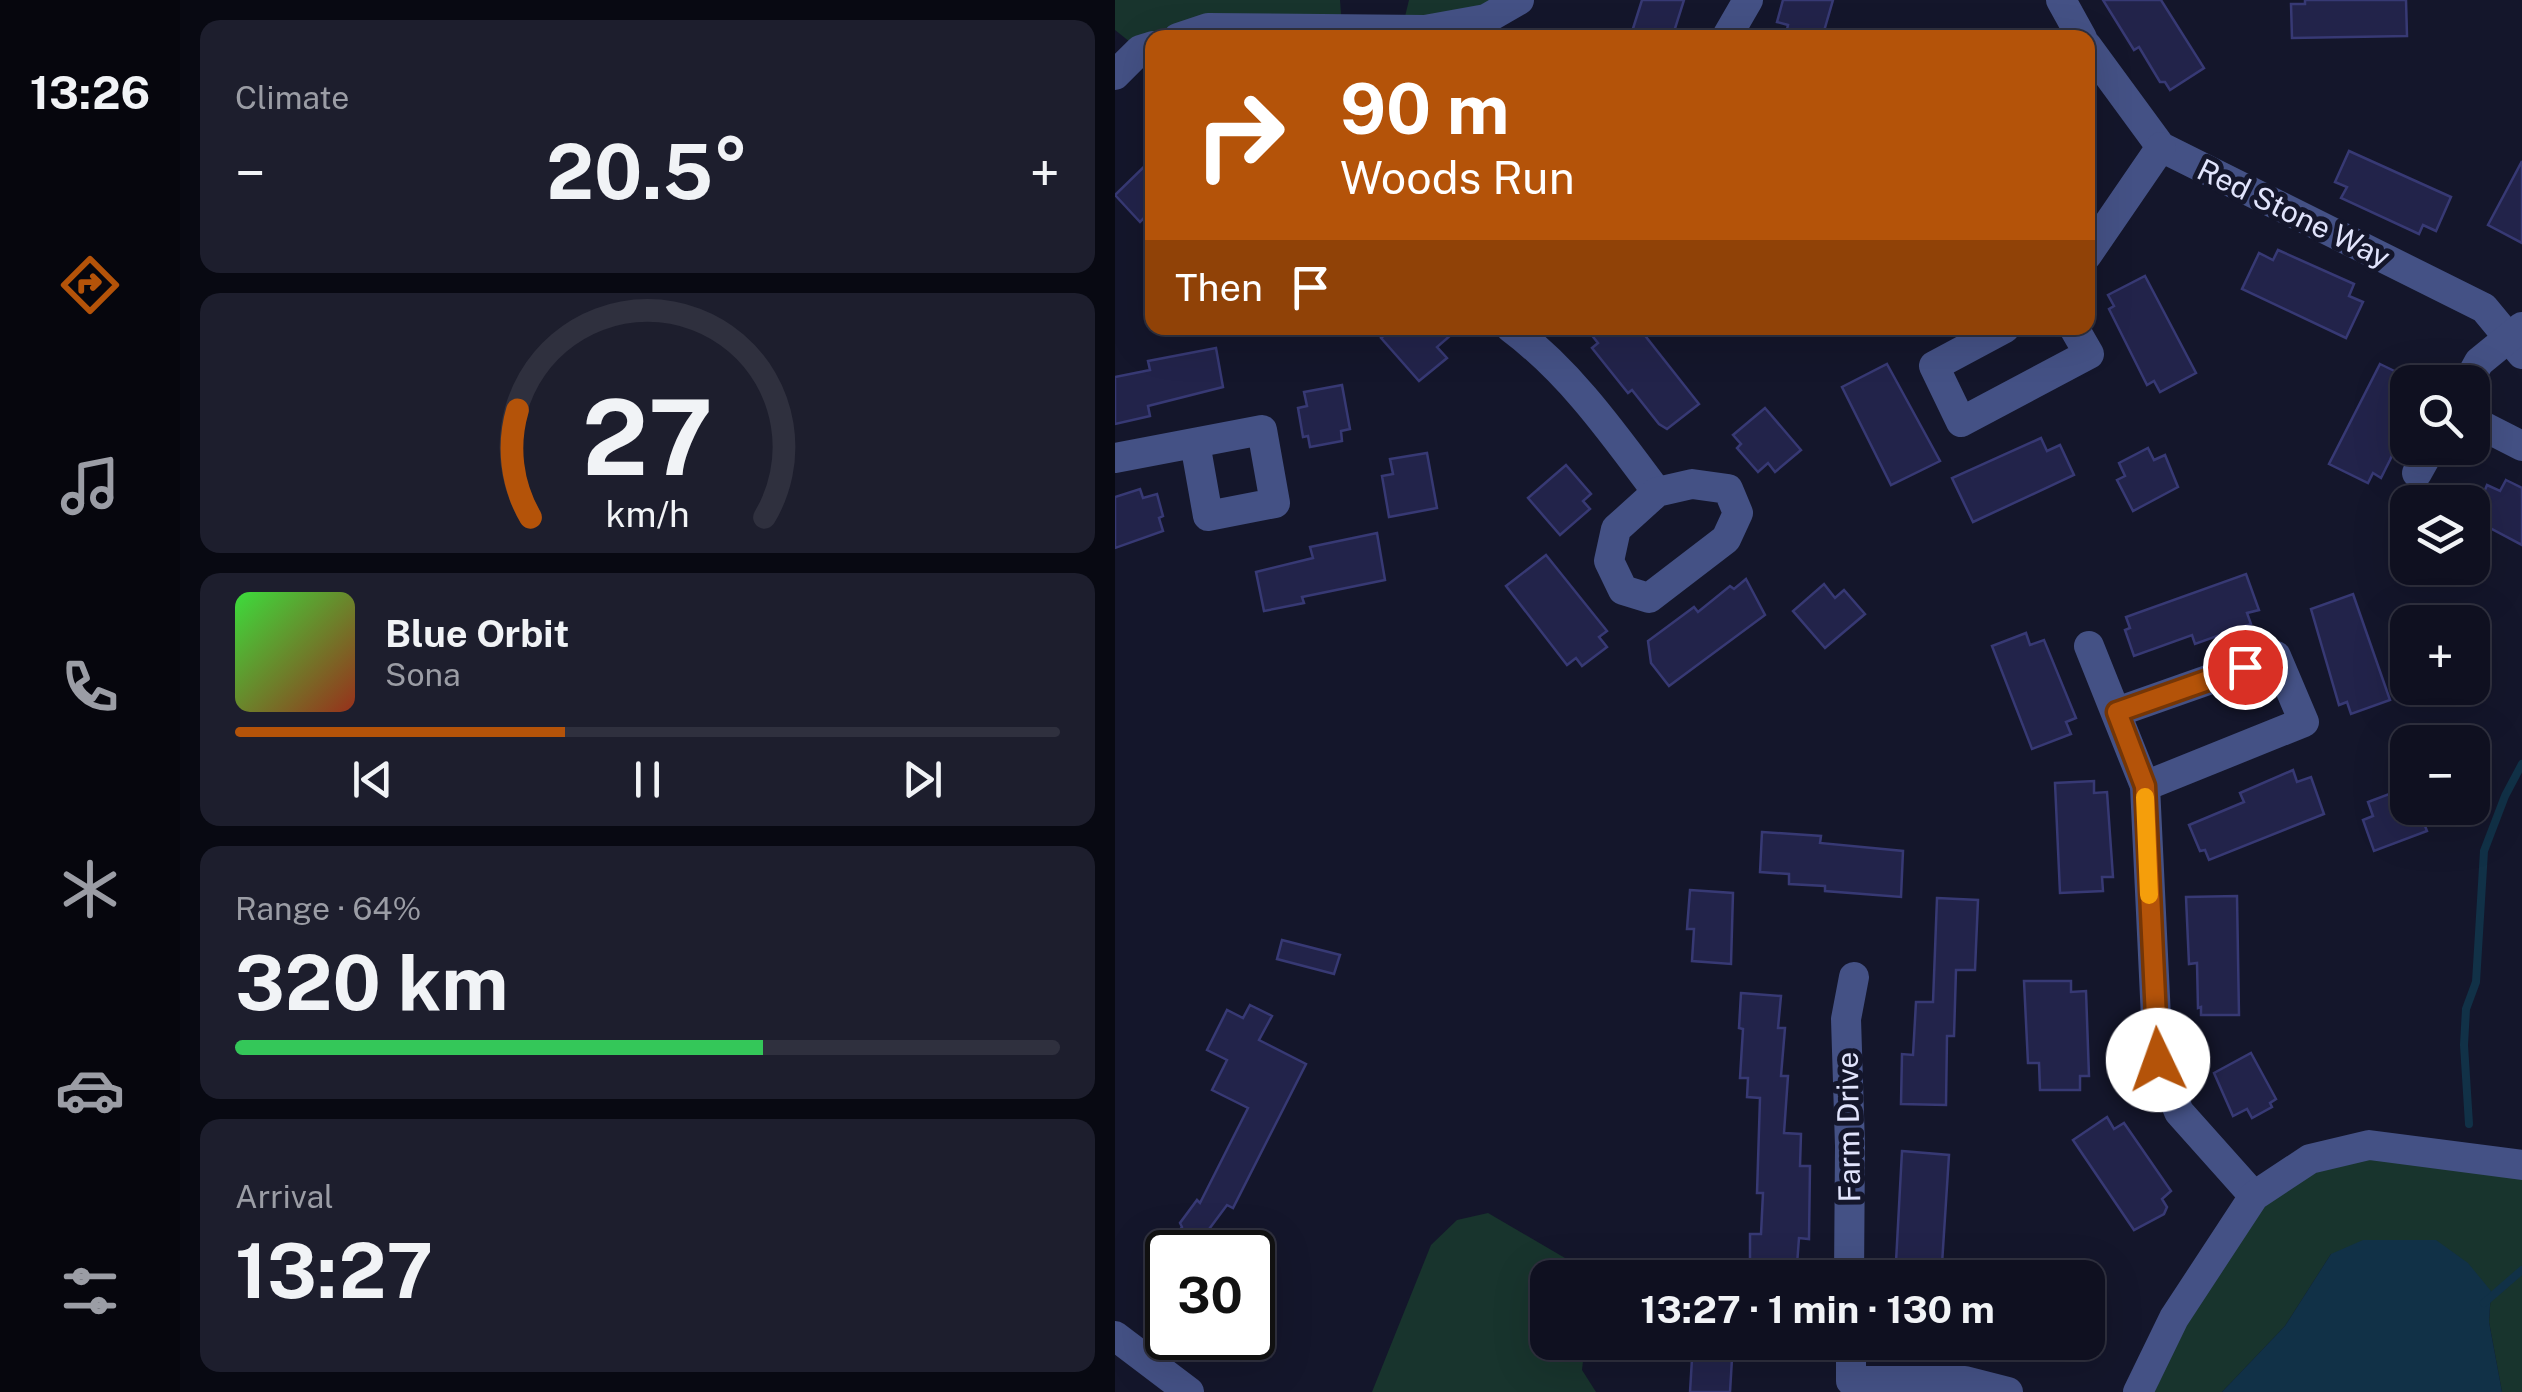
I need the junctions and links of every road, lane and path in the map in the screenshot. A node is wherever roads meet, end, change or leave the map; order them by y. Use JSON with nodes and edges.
{"nodes":[{"id":1,"x":1519,"y":0,"type":"edge"},
{"id":2,"x":1748,"y":0,"type":"edge"},
{"id":3,"x":2061,"y":0,"type":"edge"},
{"id":4,"x":1202,"y":30,"type":"edge"},
{"id":5,"x":1243,"y":30,"type":"edge"},
{"id":6,"x":1425,"y":30,"type":"edge"},
{"id":7,"x":1731,"y":30,"type":"edge"},
{"id":8,"x":2078,"y":30,"type":"edge"},
{"id":9,"x":1145,"y":48,"type":"edge"},
{"id":10,"x":2095,"y":57,"type":"edge"},
{"id":11,"x":1115,"y":75,"type":"edge"},
{"id":12,"x":2161,"y":147,"type":"junction"},
{"id":13,"x":2095,"y":243,"type":"edge"},
{"id":14,"x":1521,"y":335,"type":"edge"},
{"id":15,"x":1992,"y":335,"type":"edge"},
{"id":16,"x":2077,"y":335,"type":"edge"},
{"id":17,"x":2518,"y":339,"type":"edge"},
{"id":18,"x":2477,"y":365,"type":"edge"},
{"id":19,"x":2490,"y":430,"type":"edge"},
{"id":20,"x":1195,"y":442,"type":"dead end"},
{"id":21,"x":2522,"y":446,"type":"edge"},
{"id":22,"x":1115,"y":458,"type":"edge"},
{"id":23,"x":1657,"y":492,"type":"dead end"},
{"id":24,"x":2089,"y":646,"type":"dead end"},
{"id":25,"x":2117,"y":712,"type":"junction"},
{"id":26,"x":2145,"y":786,"type":"junction"},
{"id":27,"x":1854,"y":977,"type":"dead end"},
{"id":28,"x":2522,"y":1165,"type":"edge"},
{"id":29,"x":2254,"y":1196,"type":"junction"},
{"id":30,"x":1849,"y":1260,"type":"edge"},
{"id":31,"x":1115,"y":1336,"type":"edge"},
{"id":32,"x":1851,"y":1360,"type":"edge"},
{"id":33,"x":1189,"y":1392,"type":"edge"},
{"id":34,"x":2008,"y":1392,"type":"edge"},
{"id":35,"x":2138,"y":1392,"type":"edge"}],
"edges":[{"from":1,"to":6,"type":"street"},
{"from":2,"to":7,"type":"street"},
{"from":3,"to":8,"type":"street"},
{"from":4,"to":5,"type":"street"},
{"from":9,"to":11,"type":"street"},
{"from":10,"to":12,"type":"street","name":"Red Stone Way"},
{"from":12,"to":13,"type":"street"},
{"from":12,"to":17,"type":"street","name":"Red Stone Way"},
{"from":14,"to":23,"type":"street"},
{"from":15,"to":16,"type":"street"},
{"from":17,"to":18,"type":"street"},
{"from":19,"to":21,"type":"street"},
{"from":20,"to":22,"type":"street"},
{"from":24,"to":25,"type":"street"},
{"from":25,"to":26,"type":"street"},
{"from":25,"to":26,"type":"street"},
{"from":26,"to":29,"type":"street"},
{"from":27,"to":30,"type":"street","name":"Farm Drive"},
{"from":28,"to":29,"type":"street"},
{"from":29,"to":35,"type":"street"},
{"from":31,"to":33,"type":"street"},
{"from":32,"to":34,"type":"street"}]}
